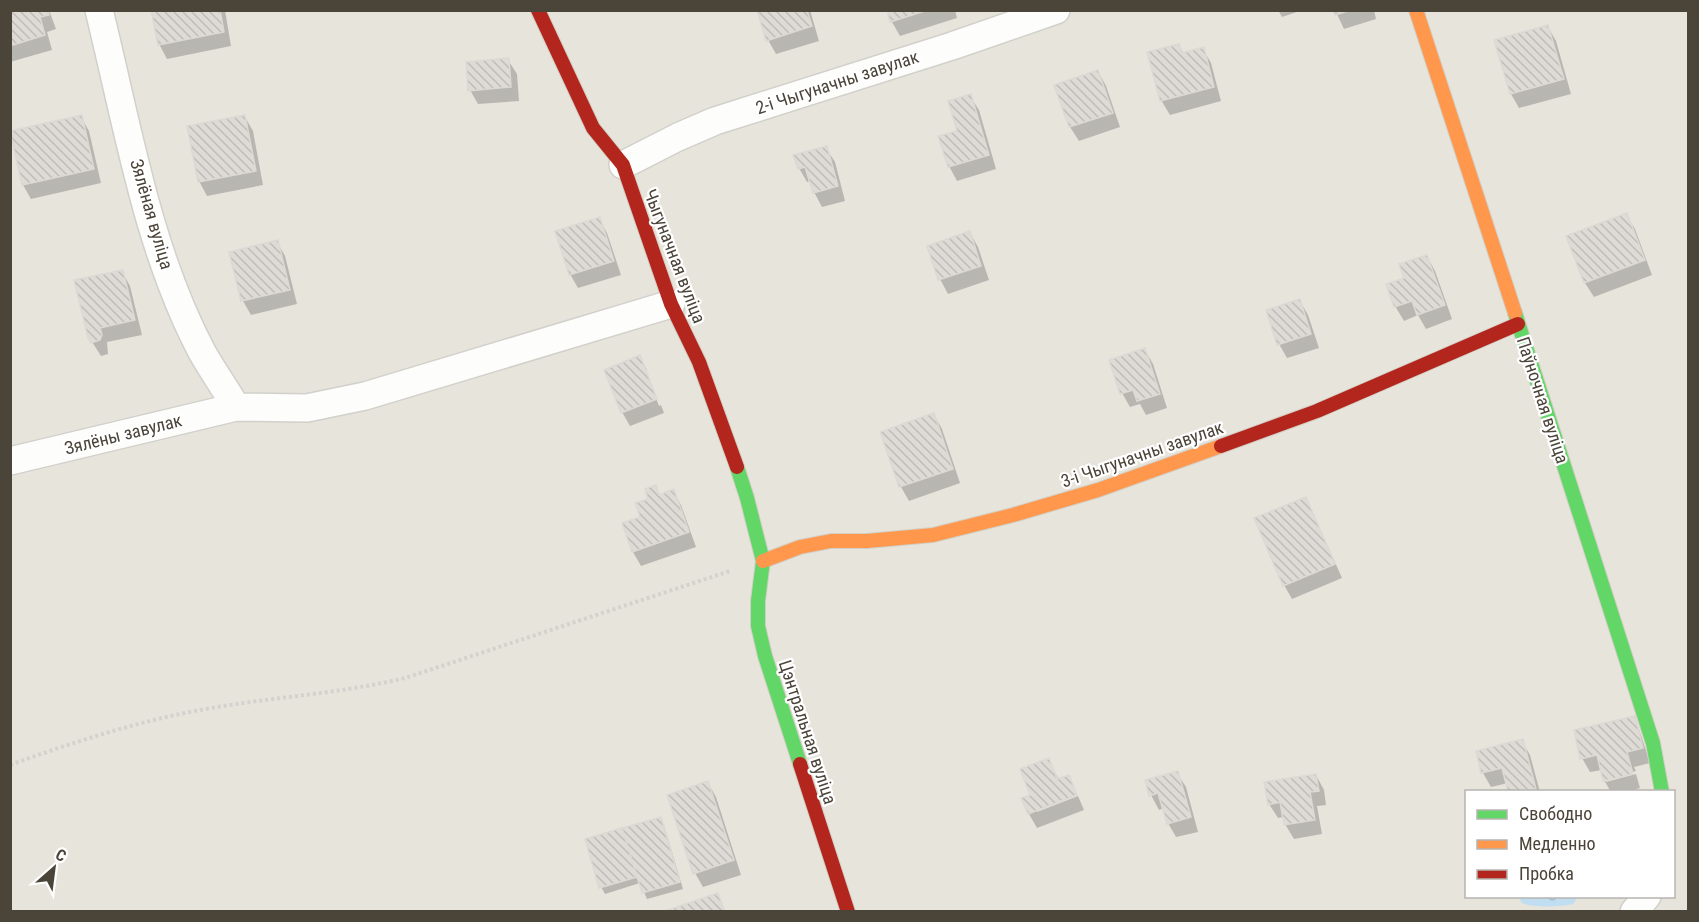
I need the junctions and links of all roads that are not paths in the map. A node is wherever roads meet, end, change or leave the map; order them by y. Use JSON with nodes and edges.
{"nodes":[{"id":1,"x":99,"y":10,"type":"edge"},
{"id":2,"x":538,"y":10,"type":"edge"},
{"id":3,"x":1056,"y":10,"type":"edge"},
{"id":4,"x":1416,"y":10,"type":"edge"},
{"id":5,"x":623,"y":165,"type":"junction"},
{"id":6,"x":671,"y":304,"type":"junction"},
{"id":7,"x":1518,"y":324,"type":"junction"},
{"id":8,"x":236,"y":406,"type":"junction"},
{"id":9,"x":10,"y":461,"type":"edge"},
{"id":10,"x":763,"y":561,"type":"junction"},
{"id":11,"x":1662,"y":790,"type":"edge"},
{"id":12,"x":1646,"y":898,"type":"edge"},
{"id":13,"x":848,"y":912,"type":"edge"},
{"id":14,"x":1634,"y":912,"type":"edge"}],
"edges":[{"from":1,"to":8,"type":"street","name":"Зялёная вуліца"},
{"from":2,"to":5,"type":"street","name":"Чыгуначная вуліца"},
{"from":3,"to":5,"type":"street","name":"2-і Чыгуначны завулак"},
{"from":4,"to":7,"type":"street","name":"Паўночная вуліца"},
{"from":5,"to":6,"type":"street","name":"Чыгуначная вуліца"},
{"from":6,"to":8,"type":"street","name":"Зялёны завулак"},
{"from":6,"to":10,"type":"street","name":"Чыгуначная вуліца"},
{"from":7,"to":10,"type":"street","name":"3-і Чыгуначны завулак"},
{"from":7,"to":11,"type":"street","name":"Паўночная вуліца"},
{"from":8,"to":9,"type":"street","name":"Зялёны завулак"},
{"from":10,"to":13,"type":"street","name":"Цэнтральная вуліца"},
{"from":12,"to":14,"type":"street"}]}
